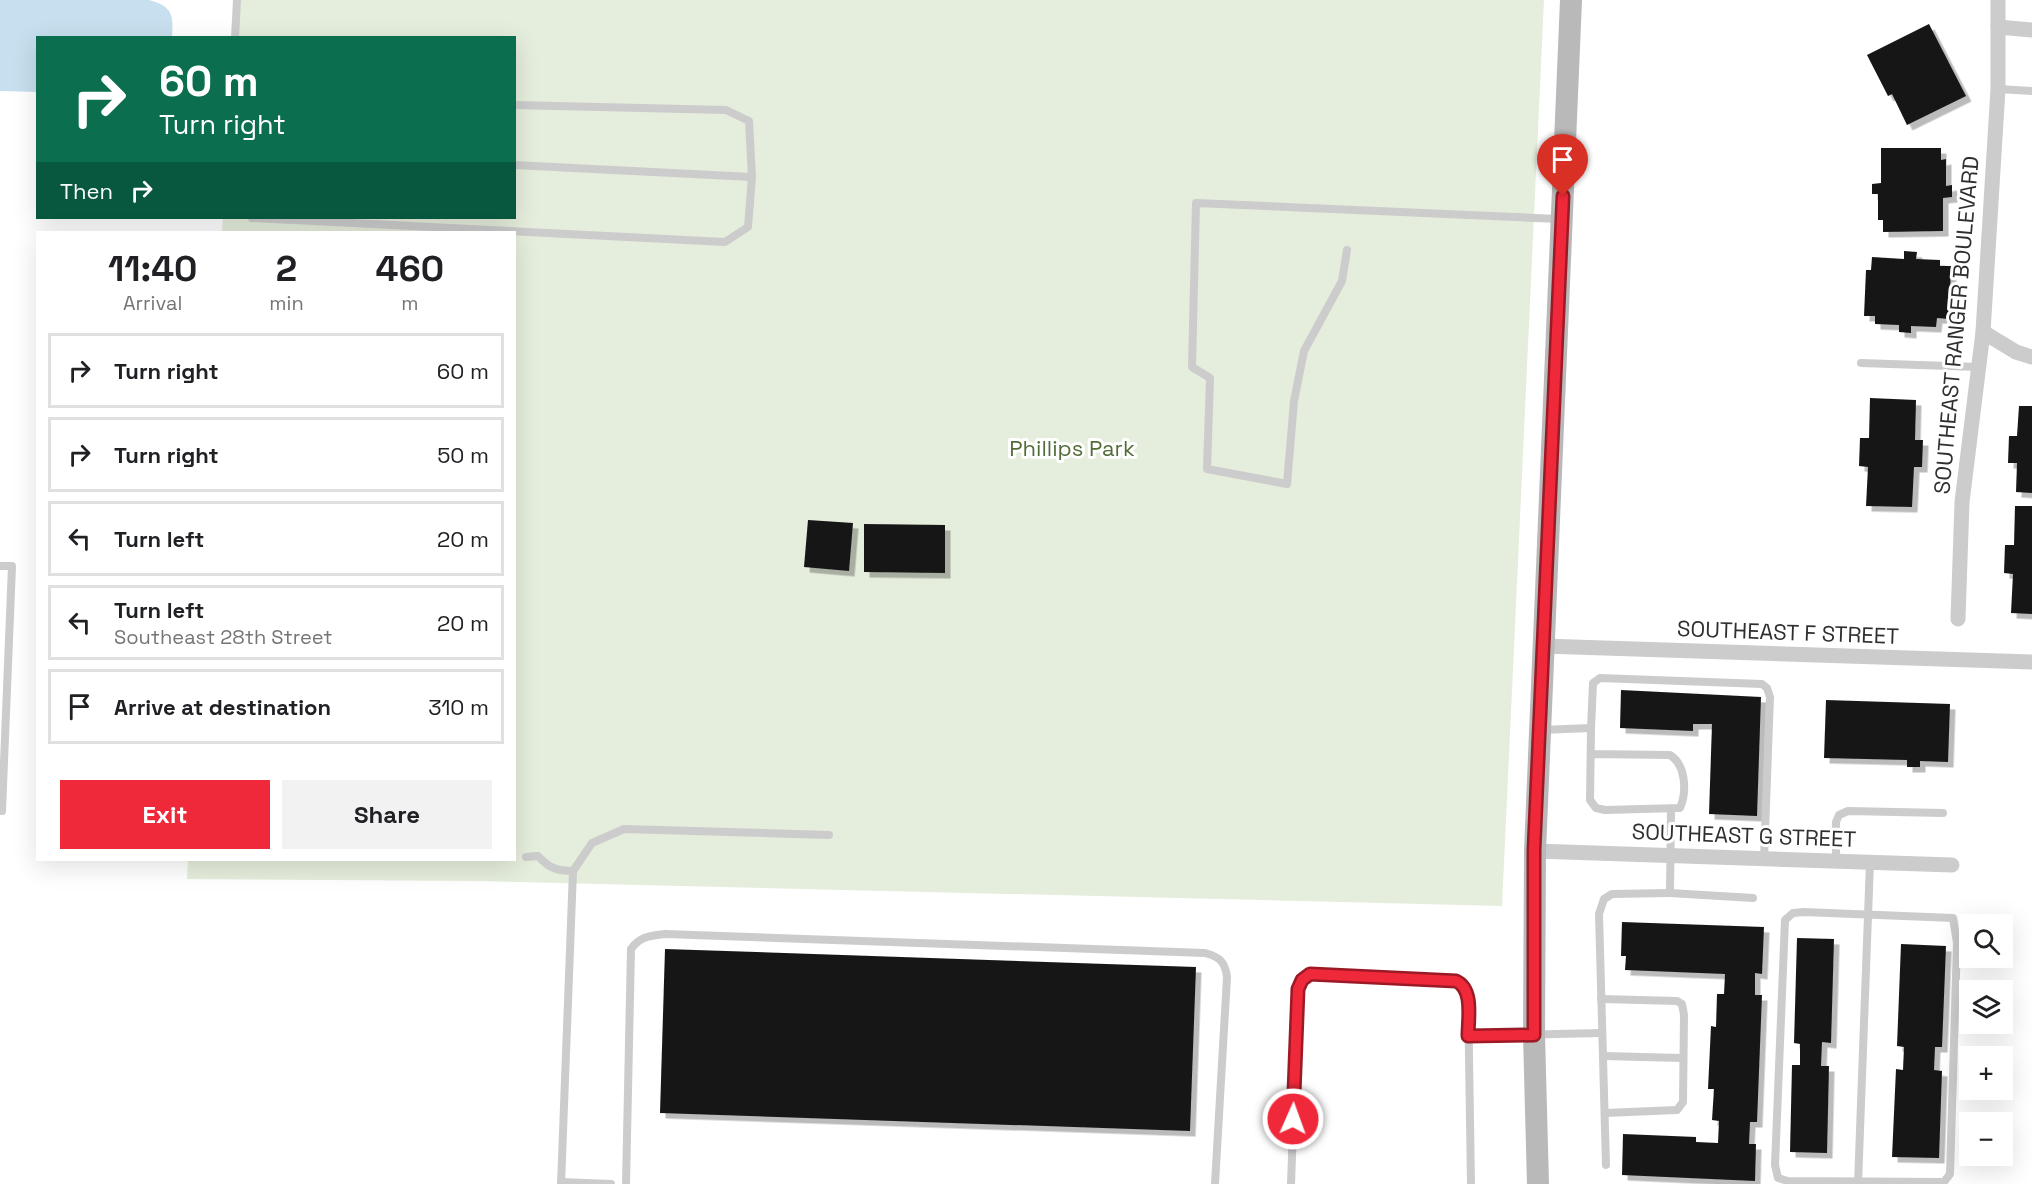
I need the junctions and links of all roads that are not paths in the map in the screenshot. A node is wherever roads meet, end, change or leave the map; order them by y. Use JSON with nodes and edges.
{"nodes":[{"id":1,"x":237,"y":0,"type":"edge"},
{"id":2,"x":1571,"y":0,"type":"edge"},
{"id":3,"x":1998,"y":0,"type":"edge"},
{"id":4,"x":1998,"y":27,"type":"junction"},
{"id":5,"x":2032,"y":30,"type":"edge"},
{"id":6,"x":235,"y":36,"type":"edge"},
{"id":7,"x":1998,"y":89,"type":"junction"},
{"id":8,"x":2032,"y":91,"type":"edge"},
{"id":9,"x":516,"y":105,"type":"edge"},
{"id":10,"x":516,"y":165,"type":"edge"},
{"id":11,"x":752,"y":177,"type":"junction"},
{"id":12,"x":272,"y":219,"type":"edge"},
{"id":13,"x":1563,"y":219,"type":"junction"},
{"id":14,"x":508,"y":231,"type":"edge"},
{"id":15,"x":516,"y":231,"type":"edge"},
{"id":16,"x":1347,"y":250,"type":"dead end"},
{"id":17,"x":1983,"y":332,"type":"junction"},
{"id":18,"x":2032,"y":357,"type":"edge"},
{"id":19,"x":1862,"y":363,"type":"dead end"},
{"id":20,"x":1977,"y":367,"type":"junction"},
{"id":21,"x":0,"y":566,"type":"edge"},
{"id":22,"x":1958,"y":619,"type":"dead end"},
{"id":23,"x":1543,"y":646,"type":"junction"},
{"id":24,"x":2032,"y":662,"type":"edge"},
{"id":25,"x":1591,"y":728,"type":"junction"},
{"id":26,"x":1540,"y":730,"type":"junction"},
{"id":27,"x":1591,"y":754,"type":"junction"},
{"id":28,"x":1671,"y":809,"type":"junction"},
{"id":29,"x":0,"y":811,"type":"edge"},
{"id":30,"x":1943,"y":813,"type":"dead end"},
{"id":31,"x":829,"y":835,"type":"dead end"},
{"id":32,"x":1534,"y":850,"type":"junction"},
{"id":33,"x":1671,"y":855,"type":"junction"},
{"id":34,"x":526,"y":857,"type":"dead end"},
{"id":35,"x":1764,"y":859,"type":"junction"},
{"id":36,"x":1836,"y":861,"type":"junction"},
{"id":37,"x":1870,"y":862,"type":"junction"},
{"id":38,"x":1952,"y":865,"type":"dead end"},
{"id":39,"x":573,"y":872,"type":"junction"},
{"id":40,"x":1670,"y":893,"type":"junction"},
{"id":41,"x":1753,"y":898,"type":"dead end"},
{"id":42,"x":1868,"y":915,"type":"junction"},
{"id":43,"x":1601,"y":999,"type":"junction"},
{"id":44,"x":1602,"y":1033,"type":"junction"},
{"id":45,"x":1534,"y":1035,"type":"junction"},
{"id":46,"x":1468,"y":1036,"type":"junction"},
{"id":47,"x":1603,"y":1056,"type":"junction"},
{"id":48,"x":1683,"y":1058,"type":"junction"},
{"id":49,"x":1605,"y":1113,"type":"junction"},
{"id":50,"x":1606,"y":1165,"type":"dead end"},
{"id":51,"x":561,"y":1183,"type":"edge"},
{"id":52,"x":1858,"y":1183,"type":"edge"},
{"id":53,"x":611,"y":1184,"type":"edge"},
{"id":54,"x":626,"y":1184,"type":"edge"},
{"id":55,"x":1215,"y":1184,"type":"edge"},
{"id":56,"x":1291,"y":1184,"type":"edge"},
{"id":57,"x":1471,"y":1184,"type":"edge"},
{"id":58,"x":1538,"y":1184,"type":"edge"}],
"edges":[{"from":1,"to":6,"type":"lane"},
{"from":2,"to":13,"type":"main road"},
{"from":3,"to":4,"type":"street","name":"SOUTHEAST RANGER BOULEVARD"},
{"from":4,"to":5,"type":"street"},
{"from":4,"to":7,"type":"street","name":"SOUTHEAST RANGER BOULEVARD"},
{"from":7,"to":8,"type":"lane"},
{"from":7,"to":17,"type":"street","name":"SOUTHEAST RANGER BOULEVARD"},
{"from":9,"to":11,"type":"lane"},
{"from":10,"to":11,"type":"lane"},
{"from":11,"to":15,"type":"lane"},
{"from":12,"to":14,"type":"lane"},
{"from":13,"to":16,"type":"lane"},
{"from":13,"to":23,"type":"main road"},
{"from":17,"to":18,"type":"street"},
{"from":17,"to":20,"type":"street","name":"SOUTHEAST RANGER BOULEVARD"},
{"from":19,"to":20,"type":"lane"},
{"from":20,"to":22,"type":"street","name":"SOUTHEAST RANGER BOULEVARD"},
{"from":21,"to":29,"type":"lane"},
{"from":23,"to":24,"type":"street","name":"SOUTHEAST F STREET"},
{"from":23,"to":26,"type":"main road"},
{"from":25,"to":26,"type":"lane"},
{"from":25,"to":27,"type":"lane"},
{"from":25,"to":35,"type":"lane"},
{"from":26,"to":32,"type":"main road"},
{"from":27,"to":28,"type":"lane"},
{"from":27,"to":28,"type":"lane"},
{"from":28,"to":33,"type":"lane"},
{"from":30,"to":36,"type":"lane"},
{"from":31,"to":39,"type":"lane"},
{"from":32,"to":33,"type":"street","name":"SOUTHEAST G STREET"},
{"from":32,"to":45,"type":"main road"},
{"from":33,"to":35,"type":"street","name":"SOUTHEAST G STREET"},
{"from":33,"to":40,"type":"lane"},
{"from":34,"to":39,"type":"lane"},
{"from":35,"to":36,"type":"street","name":"SOUTHEAST G STREET"},
{"from":36,"to":37,"type":"street","name":"SOUTHEAST G STREET"},
{"from":37,"to":38,"type":"street","name":"SOUTHEAST G STREET"},
{"from":37,"to":42,"type":"lane"},
{"from":39,"to":51,"type":"lane"},
{"from":40,"to":41,"type":"lane"},
{"from":40,"to":43,"type":"lane"},
{"from":42,"to":52,"type":"lane"},
{"from":42,"to":52,"type":"lane"},
{"from":42,"to":52,"type":"lane"},
{"from":43,"to":44,"type":"lane"},
{"from":43,"to":48,"type":"lane"},
{"from":44,"to":45,"type":"lane"},
{"from":44,"to":47,"type":"lane"},
{"from":45,"to":46,"type":"lane"},
{"from":45,"to":58,"type":"main road"},
{"from":46,"to":56,"type":"lane"},
{"from":46,"to":57,"type":"lane"},
{"from":47,"to":48,"type":"lane"},
{"from":47,"to":49,"type":"lane"},
{"from":48,"to":49,"type":"lane"},
{"from":49,"to":50,"type":"lane"},
{"from":51,"to":53,"type":"lane"},
{"from":54,"to":55,"type":"lane"}]}
